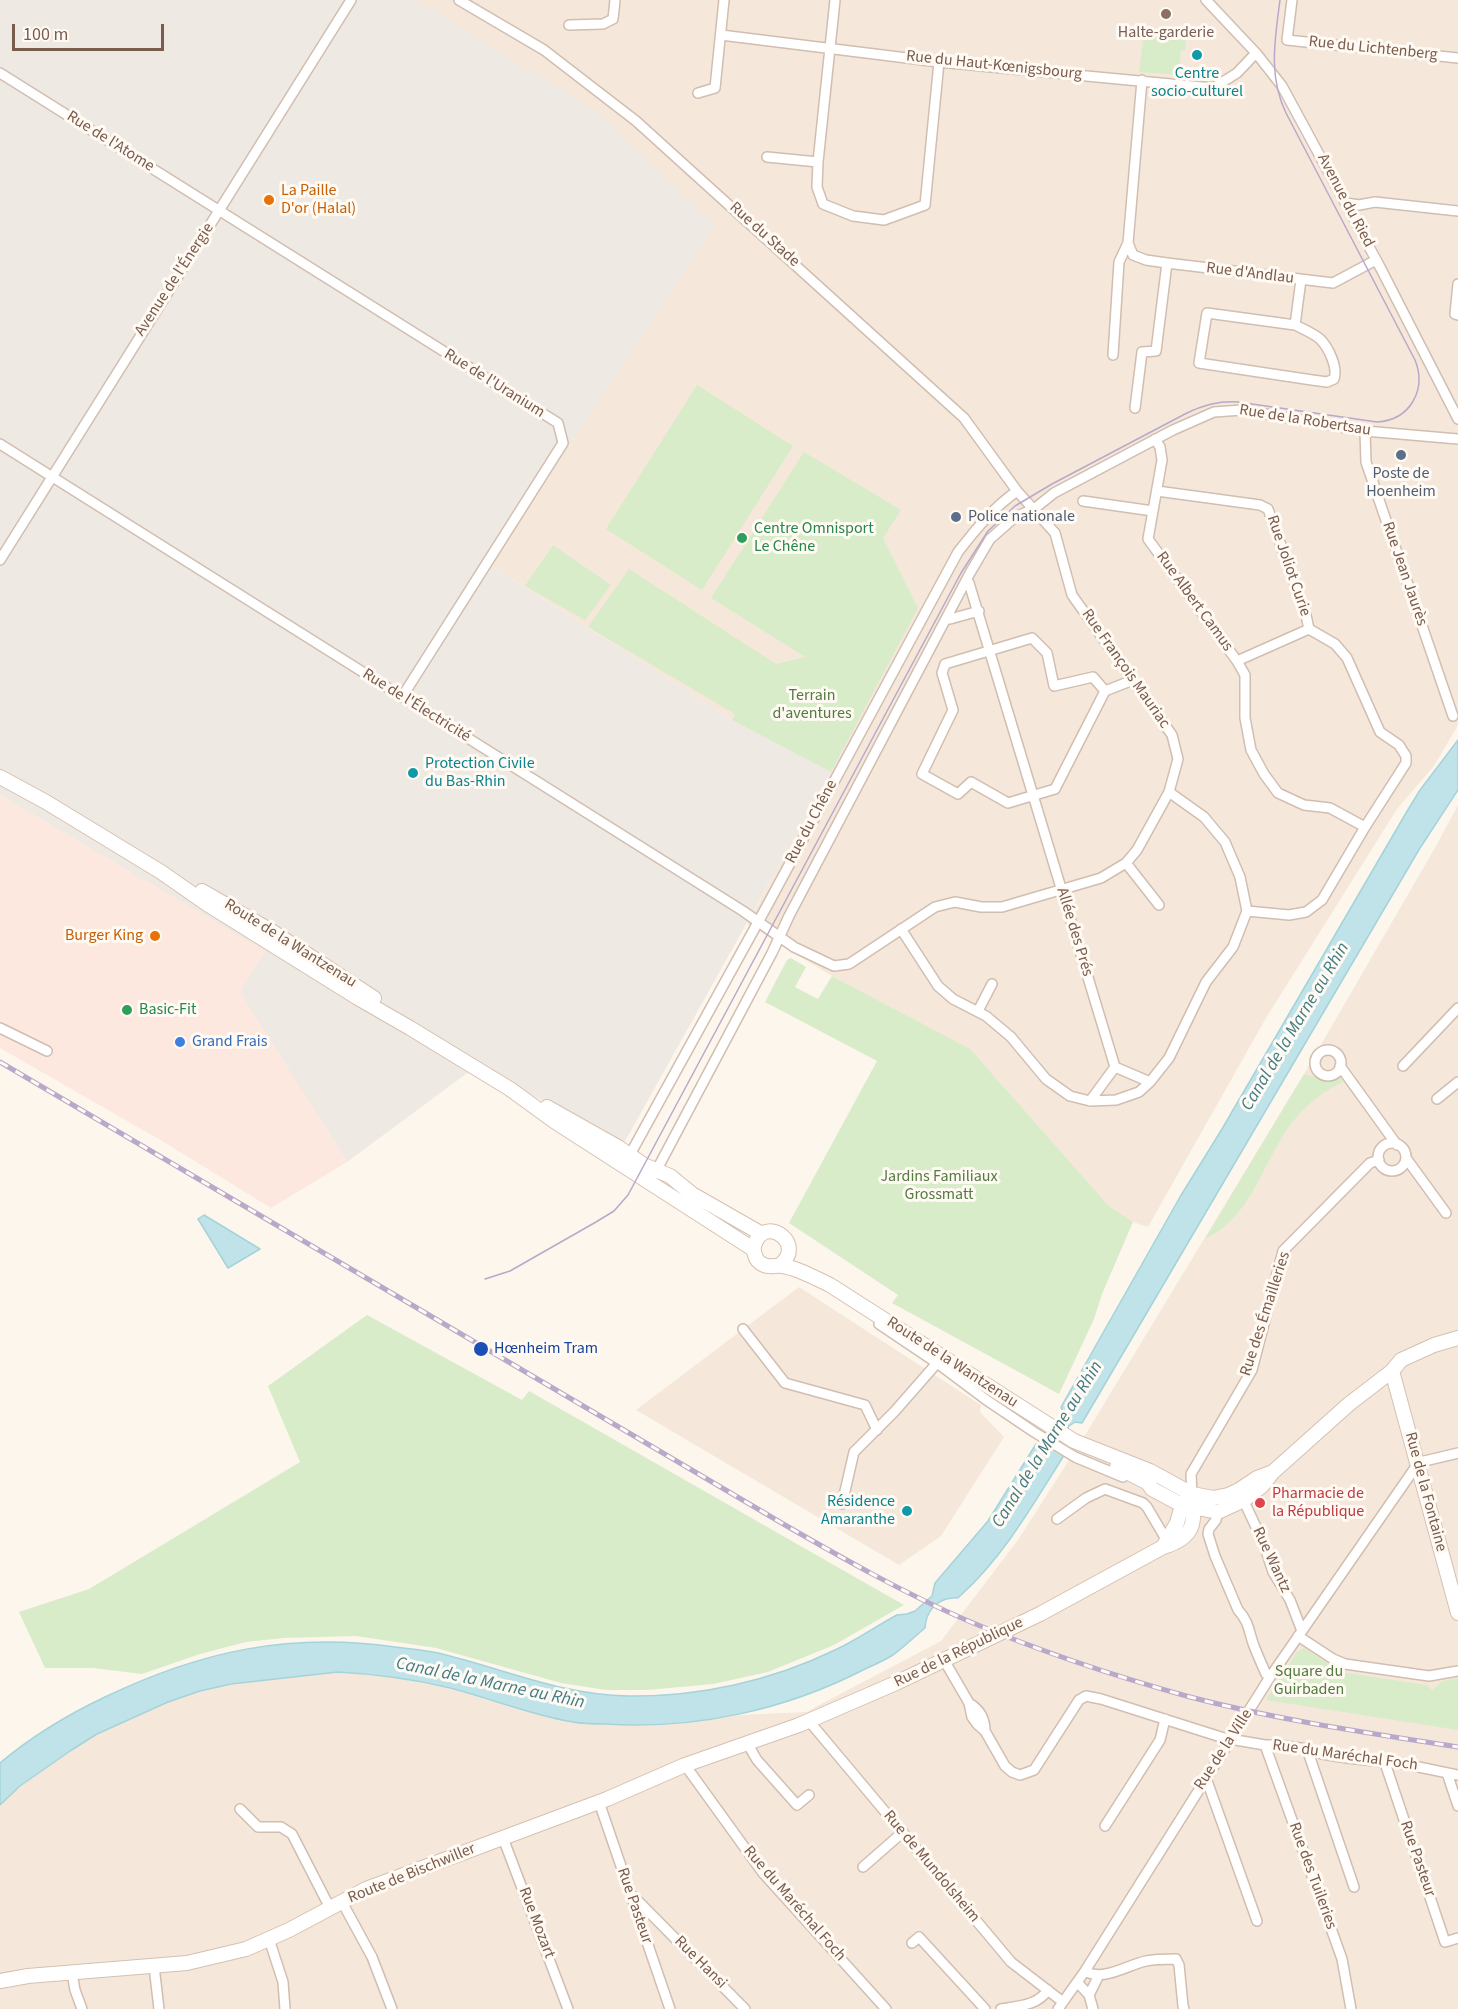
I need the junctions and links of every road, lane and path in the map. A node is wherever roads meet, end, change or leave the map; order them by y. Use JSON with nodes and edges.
{"nodes":[{"id":1,"x":351,"y":0,"type":"edge"},
{"id":2,"x":459,"y":0,"type":"edge"},
{"id":3,"x":615,"y":0,"type":"edge"},
{"id":4,"x":724,"y":0,"type":"edge"},
{"id":5,"x":835,"y":0,"type":"edge"},
{"id":6,"x":1206,"y":0,"type":"edge"},
{"id":7,"x":1292,"y":0,"type":"edge"},
{"id":8,"x":568,"y":25,"type":"dead end"},
{"id":9,"x":721,"y":35,"type":"junction"},
{"id":10,"x":830,"y":48,"type":"junction"},
{"id":11,"x":1256,"y":53,"type":"junction"},
{"id":12,"x":1458,"y":58,"type":"edge"},
{"id":13,"x":939,"y":62,"type":"junction"},
{"id":14,"x":0,"y":73,"type":"edge"},
{"id":15,"x":1142,"y":81,"type":"junction"},
{"id":16,"x":698,"y":93,"type":"dead end"},
{"id":17,"x":767,"y":157,"type":"dead end"},
{"id":18,"x":818,"y":162,"type":"junction"},
{"id":19,"x":1346,"y":203,"type":"junction"},
{"id":20,"x":219,"y":211,"type":"junction"},
{"id":21,"x":1458,"y":211,"type":"edge"},
{"id":22,"x":1128,"y":243,"type":"junction"},
{"id":23,"x":1376,"y":260,"type":"junction"},
{"id":24,"x":1167,"y":263,"type":"junction"},
{"id":25,"x":1300,"y":280,"type":"junction"},
{"id":26,"x":1458,"y":284,"type":"edge"},
{"id":27,"x":1458,"y":315,"type":"edge"},
{"id":28,"x":1295,"y":325,"type":"junction"},
{"id":29,"x":1113,"y":355,"type":"dead end"},
{"id":30,"x":1135,"y":408,"type":"dead end"},
{"id":31,"x":1458,"y":419,"type":"edge"},
{"id":32,"x":1365,"y":431,"type":"junction"},
{"id":33,"x":1155,"y":439,"type":"junction"},
{"id":34,"x":1458,"y":439,"type":"edge"},
{"id":35,"x":0,"y":444,"type":"edge"},
{"id":36,"x":51,"y":477,"type":"junction"},
{"id":37,"x":1017,"y":491,"type":"junction"},
{"id":38,"x":1157,"y":491,"type":"junction"},
{"id":39,"x":1083,"y":501,"type":"dead end"},
{"id":40,"x":1034,"y":509,"type":"junction"},
{"id":41,"x":1153,"y":511,"type":"junction"},
{"id":42,"x":0,"y":560,"type":"edge"},
{"id":43,"x":969,"y":583,"type":"dead end"},
{"id":44,"x":978,"y":611,"type":"junction"},
{"id":45,"x":950,"y":620,"type":"dead end"},
{"id":46,"x":1309,"y":629,"type":"junction"},
{"id":47,"x":990,"y":651,"type":"junction"},
{"id":48,"x":1237,"y":661,"type":"junction"},
{"id":49,"x":1133,"y":680,"type":"junction"},
{"id":50,"x":1106,"y":692,"type":"junction"},
{"id":51,"x":402,"y":697,"type":"junction"},
{"id":52,"x":1453,"y":716,"type":"dead end"},
{"id":53,"x":0,"y":767,"type":"edge"},
{"id":54,"x":0,"y":777,"type":"edge"},
{"id":55,"x":1169,"y":792,"type":"junction"},
{"id":56,"x":1034,"y":797,"type":"junction"},
{"id":57,"x":46,"y":802,"type":"junction"},
{"id":58,"x":1365,"y":827,"type":"junction"},
{"id":59,"x":1126,"y":863,"type":"junction"},
{"id":60,"x":1061,"y":889,"type":"junction"},
{"id":61,"x":1159,"y":905,"type":"dead end"},
{"id":62,"x":1247,"y":911,"type":"junction"},
{"id":63,"x":758,"y":922,"type":"junction"},
{"id":64,"x":901,"y":929,"type":"junction"},
{"id":65,"x":780,"y":936,"type":"junction"},
{"id":66,"x":992,"y":984,"type":"dead end"},
{"id":67,"x":1458,"y":1008,"type":"edge"},
{"id":68,"x":978,"y":1011,"type":"junction"},
{"id":69,"x":0,"y":1028,"type":"edge"},
{"id":70,"x":46,"y":1051,"type":"dead end"},
{"id":71,"x":1115,"y":1066,"type":"junction"},
{"id":72,"x":1340,"y":1066,"type":"dead end"},
{"id":73,"x":1403,"y":1066,"type":"dead end"},
{"id":74,"x":1458,"y":1082,"type":"edge"},
{"id":75,"x":1150,"y":1083,"type":"junction"},
{"id":76,"x":1437,"y":1100,"type":"dead end"},
{"id":77,"x":1090,"y":1101,"type":"junction"},
{"id":78,"x":1397,"y":1145,"type":"junction"},
{"id":79,"x":1406,"y":1158,"type":"junction"},
{"id":80,"x":1379,"y":1160,"type":"junction"},
{"id":81,"x":627,"y":1161,"type":"junction"},
{"id":82,"x":653,"y":1177,"type":"junction"},
{"id":83,"x":1446,"y":1213,"type":"dead end"},
{"id":84,"x":762,"y":1234,"type":"junction"},
{"id":85,"x":753,"y":1249,"type":"junction"},
{"id":86,"x":789,"y":1253,"type":"junction"},
{"id":87,"x":780,"y":1265,"type":"junction"},
{"id":88,"x":830,"y":1285,"type":"junction"},
{"id":89,"x":743,"y":1329,"type":"dead end"},
{"id":90,"x":1453,"y":1340,"type":"edge"},
{"id":91,"x":937,"y":1363,"type":"junction"},
{"id":92,"x":1392,"y":1371,"type":"junction"},
{"id":93,"x":1038,"y":1426,"type":"junction"},
{"id":94,"x":877,"y":1430,"type":"junction"},
{"id":95,"x":1074,"y":1446,"type":"junction"},
{"id":96,"x":1458,"y":1453,"type":"edge"},
{"id":97,"x":1417,"y":1464,"type":"junction"},
{"id":98,"x":1241,"y":1495,"type":"junction"},
{"id":99,"x":1189,"y":1502,"type":"junction"},
{"id":100,"x":842,"y":1504,"type":"dead end"},
{"id":101,"x":1218,"y":1512,"type":"junction"},
{"id":102,"x":1057,"y":1519,"type":"dead end"},
{"id":103,"x":1165,"y":1544,"type":"junction"},
{"id":104,"x":1458,"y":1613,"type":"edge"},
{"id":105,"x":1300,"y":1634,"type":"junction"},
{"id":106,"x":944,"y":1660,"type":"junction"},
{"id":107,"x":1458,"y":1671,"type":"edge"},
{"id":108,"x":1270,"y":1677,"type":"junction"},
{"id":109,"x":1165,"y":1719,"type":"junction"},
{"id":110,"x":809,"y":1721,"type":"junction"},
{"id":111,"x":1231,"y":1739,"type":"junction"},
{"id":112,"x":747,"y":1743,"type":"junction"},
{"id":113,"x":1265,"y":1745,"type":"junction"},
{"id":114,"x":1307,"y":1749,"type":"junction"},
{"id":115,"x":1385,"y":1763,"type":"junction"},
{"id":116,"x":685,"y":1765,"type":"junction"},
{"id":117,"x":1447,"y":1773,"type":"junction"},
{"id":118,"x":1458,"y":1775,"type":"edge"},
{"id":119,"x":1206,"y":1778,"type":"junction"},
{"id":120,"x":809,"y":1795,"type":"dead end"},
{"id":121,"x":599,"y":1802,"type":"junction"},
{"id":122,"x":1458,"y":1806,"type":"edge"},
{"id":123,"x":240,"y":1809,"type":"dead end"},
{"id":124,"x":1105,"y":1826,"type":"dead end"},
{"id":125,"x":903,"y":1832,"type":"junction"},
{"id":126,"x":503,"y":1838,"type":"junction"},
{"id":127,"x":862,"y":1867,"type":"dead end"},
{"id":128,"x":1354,"y":1887,"type":"dead end"},
{"id":129,"x":629,"y":1892,"type":"junction"},
{"id":130,"x":336,"y":1905,"type":"junction"},
{"id":131,"x":1257,"y":1921,"type":"dead end"},
{"id":132,"x":1458,"y":1938,"type":"edge"},
{"id":133,"x":269,"y":1939,"type":"junction"},
{"id":134,"x":912,"y":1943,"type":"dead end"},
{"id":135,"x":154,"y":1966,"type":"junction"},
{"id":136,"x":1085,"y":1971,"type":"junction"},
{"id":137,"x":72,"y":1973,"type":"junction"},
{"id":138,"x":1099,"y":1975,"type":"junction"},
{"id":139,"x":0,"y":1981,"type":"edge"},
{"id":140,"x":1077,"y":1982,"type":"junction"},
{"id":141,"x":1048,"y":1990,"type":"junction"},
{"id":142,"x":1089,"y":1995,"type":"junction"},
{"id":143,"x":1061,"y":2006,"type":"edge"},
{"id":144,"x":82,"y":2009,"type":"edge"},
{"id":145,"x":159,"y":2009,"type":"edge"},
{"id":146,"x":285,"y":2009,"type":"edge"},
{"id":147,"x":392,"y":2009,"type":"edge"},
{"id":148,"x":568,"y":2009,"type":"edge"},
{"id":149,"x":670,"y":2009,"type":"edge"},
{"id":150,"x":745,"y":2009,"type":"edge"},
{"id":151,"x":886,"y":2009,"type":"edge"},
{"id":152,"x":985,"y":2009,"type":"edge"},
{"id":153,"x":1000,"y":2009,"type":"edge"},
{"id":154,"x":1093,"y":2009,"type":"edge"},
{"id":155,"x":1185,"y":2009,"type":"edge"},
{"id":156,"x":1351,"y":2009,"type":"edge"}],
"edges":[{"from":1,"to":20,"type":"street","name":"Avenue de l'Énergie"},
{"from":2,"to":37,"type":"street","name":"Rue du Stade"},
{"from":3,"to":8,"type":"street"},
{"from":4,"to":9,"type":"street"},
{"from":5,"to":10,"type":"street"},
{"from":6,"to":11,"type":"street","name":"Avenue du Ried"},
{"from":7,"to":12,"type":"street","name":"Rue du Lichtenberg"},
{"from":9,"to":10,"type":"street","name":"Rue du Haut-Kœnigsbourg"},
{"from":9,"to":16,"type":"street"},
{"from":10,"to":13,"type":"street","name":"Rue du Haut-Kœnigsbourg"},
{"from":10,"to":18,"type":"street"},
{"from":11,"to":15,"type":"street","name":"Rue du Haut-Kœnigsbourg"},
{"from":11,"to":19,"type":"street","name":"Avenue du Ried"},
{"from":13,"to":15,"type":"street","name":"Rue du Haut-Kœnigsbourg"},
{"from":13,"to":18,"type":"street"},
{"from":14,"to":20,"type":"street","name":"Rue de l'Atome"},
{"from":15,"to":22,"type":"street"},
{"from":17,"to":18,"type":"street"},
{"from":19,"to":21,"type":"street"},
{"from":19,"to":23,"type":"street","name":"Avenue du Ried"},
{"from":20,"to":36,"type":"street","name":"Avenue de l'Énergie"},
{"from":20,"to":51,"type":"street","name":"Rue de l'Uranium"},
{"from":22,"to":24,"type":"street","name":"Rue d'Andlau"},
{"from":22,"to":29,"type":"street"},
{"from":23,"to":25,"type":"street","name":"Rue d'Andlau"},
{"from":23,"to":31,"type":"street","name":"Avenue du Ried"},
{"from":24,"to":25,"type":"street","name":"Rue d'Andlau"},
{"from":24,"to":30,"type":"street"},
{"from":25,"to":28,"type":"street"},
{"from":26,"to":27,"type":"street"},
{"from":28,"to":28,"type":"street"},
{"from":32,"to":33,"type":"street","name":"Rue de la Robertsau"},
{"from":32,"to":34,"type":"street","name":"Rue de la Robertsau"},
{"from":32,"to":52,"type":"street","name":"Rue Jean Jaurès"},
{"from":33,"to":38,"type":"street","name":"Rue Albert Camus"},
{"from":33,"to":40,"type":"street","name":"Rue de la Robertsau"},
{"from":35,"to":36,"type":"street","name":"Rue de l'Électricité"},
{"from":36,"to":42,"type":"street","name":"Avenue de l'Énergie"},
{"from":36,"to":51,"type":"street","name":"Rue de l'Électricité"},
{"from":37,"to":40,"type":"street","name":"Rue du Stade"},
{"from":37,"to":63,"type":"street","name":"Rue du Chêne"},
{"from":38,"to":41,"type":"street","name":"Rue Albert Camus"},
{"from":38,"to":46,"type":"street","name":"Rue Joliot Curie"},
{"from":39,"to":41,"type":"street"},
{"from":40,"to":49,"type":"street","name":"Rue François Mauriac"},
{"from":40,"to":65,"type":"street","name":"Rue du Chêne"},
{"from":41,"to":48,"type":"street","name":"Rue Albert Camus"},
{"from":43,"to":44,"type":"street","name":"Allée des Prés"},
{"from":44,"to":45,"type":"street"},
{"from":44,"to":47,"type":"street","name":"Allée des Prés"},
{"from":46,"to":48,"type":"street"},
{"from":46,"to":58,"type":"street"},
{"from":47,"to":50,"type":"street"},
{"from":47,"to":56,"type":"street","name":"Allée des Prés"},
{"from":47,"to":56,"type":"street"},
{"from":48,"to":58,"type":"street"},
{"from":49,"to":50,"type":"street"},
{"from":49,"to":55,"type":"street","name":"Rue François Mauriac"},
{"from":50,"to":56,"type":"street"},
{"from":51,"to":63,"type":"street","name":"Rue de l'Électricité"},
{"from":53,"to":57,"type":"main road","name":"Route de la Wantzenau"},
{"from":54,"to":57,"type":"main road","name":"Route de la Wantzenau"},
{"from":55,"to":59,"type":"street","name":"Rue François Mauriac"},
{"from":55,"to":62,"type":"street"},
{"from":56,"to":60,"type":"street","name":"Allée des Prés"},
{"from":57,"to":81,"type":"main road","name":"Route de la Wantzenau"},
{"from":58,"to":62,"type":"street"},
{"from":59,"to":60,"type":"street","name":"Rue François Mauriac"},
{"from":59,"to":61,"type":"street"},
{"from":60,"to":64,"type":"street","name":"Rue François Mauriac"},
{"from":60,"to":71,"type":"street","name":"Allée des Prés"},
{"from":62,"to":75,"type":"street"},
{"from":63,"to":65,"type":"street","name":"Rue de l'Électricité"},
{"from":63,"to":81,"type":"street","name":"Rue du Chêne"},
{"from":64,"to":65,"type":"street","name":"Rue François Mauriac"},
{"from":64,"to":68,"type":"street"},
{"from":65,"to":82,"type":"street","name":"Rue du Chêne"},
{"from":66,"to":68,"type":"street"},
{"from":67,"to":73,"type":"street"},
{"from":68,"to":77,"type":"street"},
{"from":69,"to":70,"type":"street"},
{"from":71,"to":75,"type":"street"},
{"from":71,"to":77,"type":"street"},
{"from":72,"to":78,"type":"street"},
{"from":74,"to":76,"type":"street"},
{"from":75,"to":77,"type":"street"},
{"from":78,"to":79,"type":"street"},
{"from":78,"to":80,"type":"street","name":"Rue des Émailleries"},
{"from":79,"to":80,"type":"street"},
{"from":79,"to":83,"type":"street"},
{"from":80,"to":99,"type":"street","name":"Rue des Émailleries"},
{"from":81,"to":82,"type":"main road","name":"Route de la Wantzenau"},
{"from":82,"to":84,"type":"main road","name":"Route de la Wantzenau"},
{"from":82,"to":85,"type":"main road","name":"Route de la Wantzenau"},
{"from":84,"to":85,"type":"main road"},
{"from":84,"to":86,"type":"main road","name":"Route de la Wantzenau"},
{"from":85,"to":87,"type":"main road","name":"Route de la Wantzenau"},
{"from":86,"to":87,"type":"main road"},
{"from":86,"to":88,"type":"main road","name":"Route de la Wantzenau"},
{"from":87,"to":88,"type":"main road","name":"Route de la Wantzenau"},
{"from":88,"to":91,"type":"street","name":"Route de la Wantzenau"},
{"from":88,"to":93,"type":"main road","name":"Route de la Wantzenau"},
{"from":89,"to":94,"type":"street"},
{"from":90,"to":92,"type":"main road"},
{"from":91,"to":93,"type":"street","name":"Route de la Wantzenau"},
{"from":91,"to":94,"type":"street"},
{"from":92,"to":97,"type":"main road","name":"Rue de la Fontaine"},
{"from":92,"to":98,"type":"main road"},
{"from":93,"to":95,"type":"main road","name":"Route de la Wantzenau"},
{"from":94,"to":100,"type":"street"},
{"from":95,"to":99,"type":"main road","name":"Route de la Wantzenau"},
{"from":95,"to":99,"type":"main road","name":"Route de la Wantzenau"},
{"from":96,"to":97,"type":"street"},
{"from":97,"to":104,"type":"main road","name":"Rue de la Fontaine"},
{"from":97,"to":105,"type":"street","name":"Rue de la Ville"},
{"from":98,"to":99,"type":"main road"},
{"from":98,"to":101,"type":"main road"},
{"from":98,"to":105,"type":"street","name":"Rue Wantz"},
{"from":99,"to":101,"type":"main road"},
{"from":99,"to":103,"type":"main road"},
{"from":101,"to":108,"type":"street"},
{"from":102,"to":103,"type":"street"},
{"from":103,"to":106,"type":"main road","name":"Rue de la République"},
{"from":105,"to":107,"type":"street"},
{"from":105,"to":108,"type":"street","name":"Rue de la Ville"},
{"from":106,"to":109,"type":"street","name":"Rue du Maréchal Foch"},
{"from":106,"to":110,"type":"main road","name":"Rue de la République"},
{"from":108,"to":111,"type":"street","name":"Rue de la Ville"},
{"from":109,"to":111,"type":"street","name":"Rue du Maréchal Foch"},
{"from":109,"to":124,"type":"street"},
{"from":110,"to":112,"type":"main road","name":"Rue de la République"},
{"from":110,"to":125,"type":"street","name":"Rue de Mundolsheim"},
{"from":111,"to":113,"type":"street","name":"Rue du Maréchal Foch"},
{"from":111,"to":119,"type":"street","name":"Rue de la Ville"},
{"from":112,"to":116,"type":"main road","name":"Route de Bischwiller"},
{"from":112,"to":120,"type":"street"},
{"from":113,"to":114,"type":"street","name":"Rue du Maréchal Foch"},
{"from":113,"to":156,"type":"street","name":"Rue des Tuileries"},
{"from":114,"to":115,"type":"street","name":"Rue du Maréchal Foch"},
{"from":114,"to":128,"type":"street"},
{"from":115,"to":117,"type":"street","name":"Rue du Maréchal Foch"},
{"from":115,"to":132,"type":"street","name":"Rue Pasteur"},
{"from":116,"to":121,"type":"main road","name":"Route de Bischwiller"},
{"from":116,"to":151,"type":"street","name":"Rue du Maréchal Foch"},
{"from":117,"to":118,"type":"street","name":"Rue du Maréchal Foch"},
{"from":117,"to":122,"type":"street"},
{"from":119,"to":131,"type":"street"},
{"from":119,"to":136,"type":"street","name":"Rue de la Ville"},
{"from":121,"to":126,"type":"main road","name":"Route de Bischwiller"},
{"from":121,"to":129,"type":"street","name":"Rue Pasteur"},
{"from":123,"to":130,"type":"street"},
{"from":125,"to":127,"type":"street"},
{"from":125,"to":141,"type":"street","name":"Rue de Mundolsheim"},
{"from":126,"to":130,"type":"main road","name":"Route de Bischwiller"},
{"from":126,"to":148,"type":"street","name":"Rue Mozart"},
{"from":129,"to":149,"type":"street","name":"Rue Pasteur"},
{"from":129,"to":150,"type":"street","name":"Rue Hansi"},
{"from":130,"to":133,"type":"main road","name":"Route de Bischwiller"},
{"from":130,"to":147,"type":"street"},
{"from":133,"to":135,"type":"main road","name":"Route de Bischwiller"},
{"from":133,"to":146,"type":"street"},
{"from":134,"to":152,"type":"street"},
{"from":135,"to":137,"type":"main road","name":"Route de Bischwiller"},
{"from":135,"to":145,"type":"street"},
{"from":136,"to":138,"type":"street"},
{"from":136,"to":140,"type":"street","name":"Rue de la Ville"},
{"from":137,"to":139,"type":"main road","name":"Route de Bischwiller"},
{"from":137,"to":144,"type":"street"},
{"from":138,"to":142,"type":"street"},
{"from":138,"to":155,"type":"street"},
{"from":140,"to":142,"type":"street"},
{"from":140,"to":143,"type":"street","name":"Rue de la Ville"},
{"from":141,"to":143,"type":"street","name":"Rue de Mundolsheim"},
{"from":141,"to":153,"type":"street"},
{"from":142,"to":154,"type":"street"}]}
